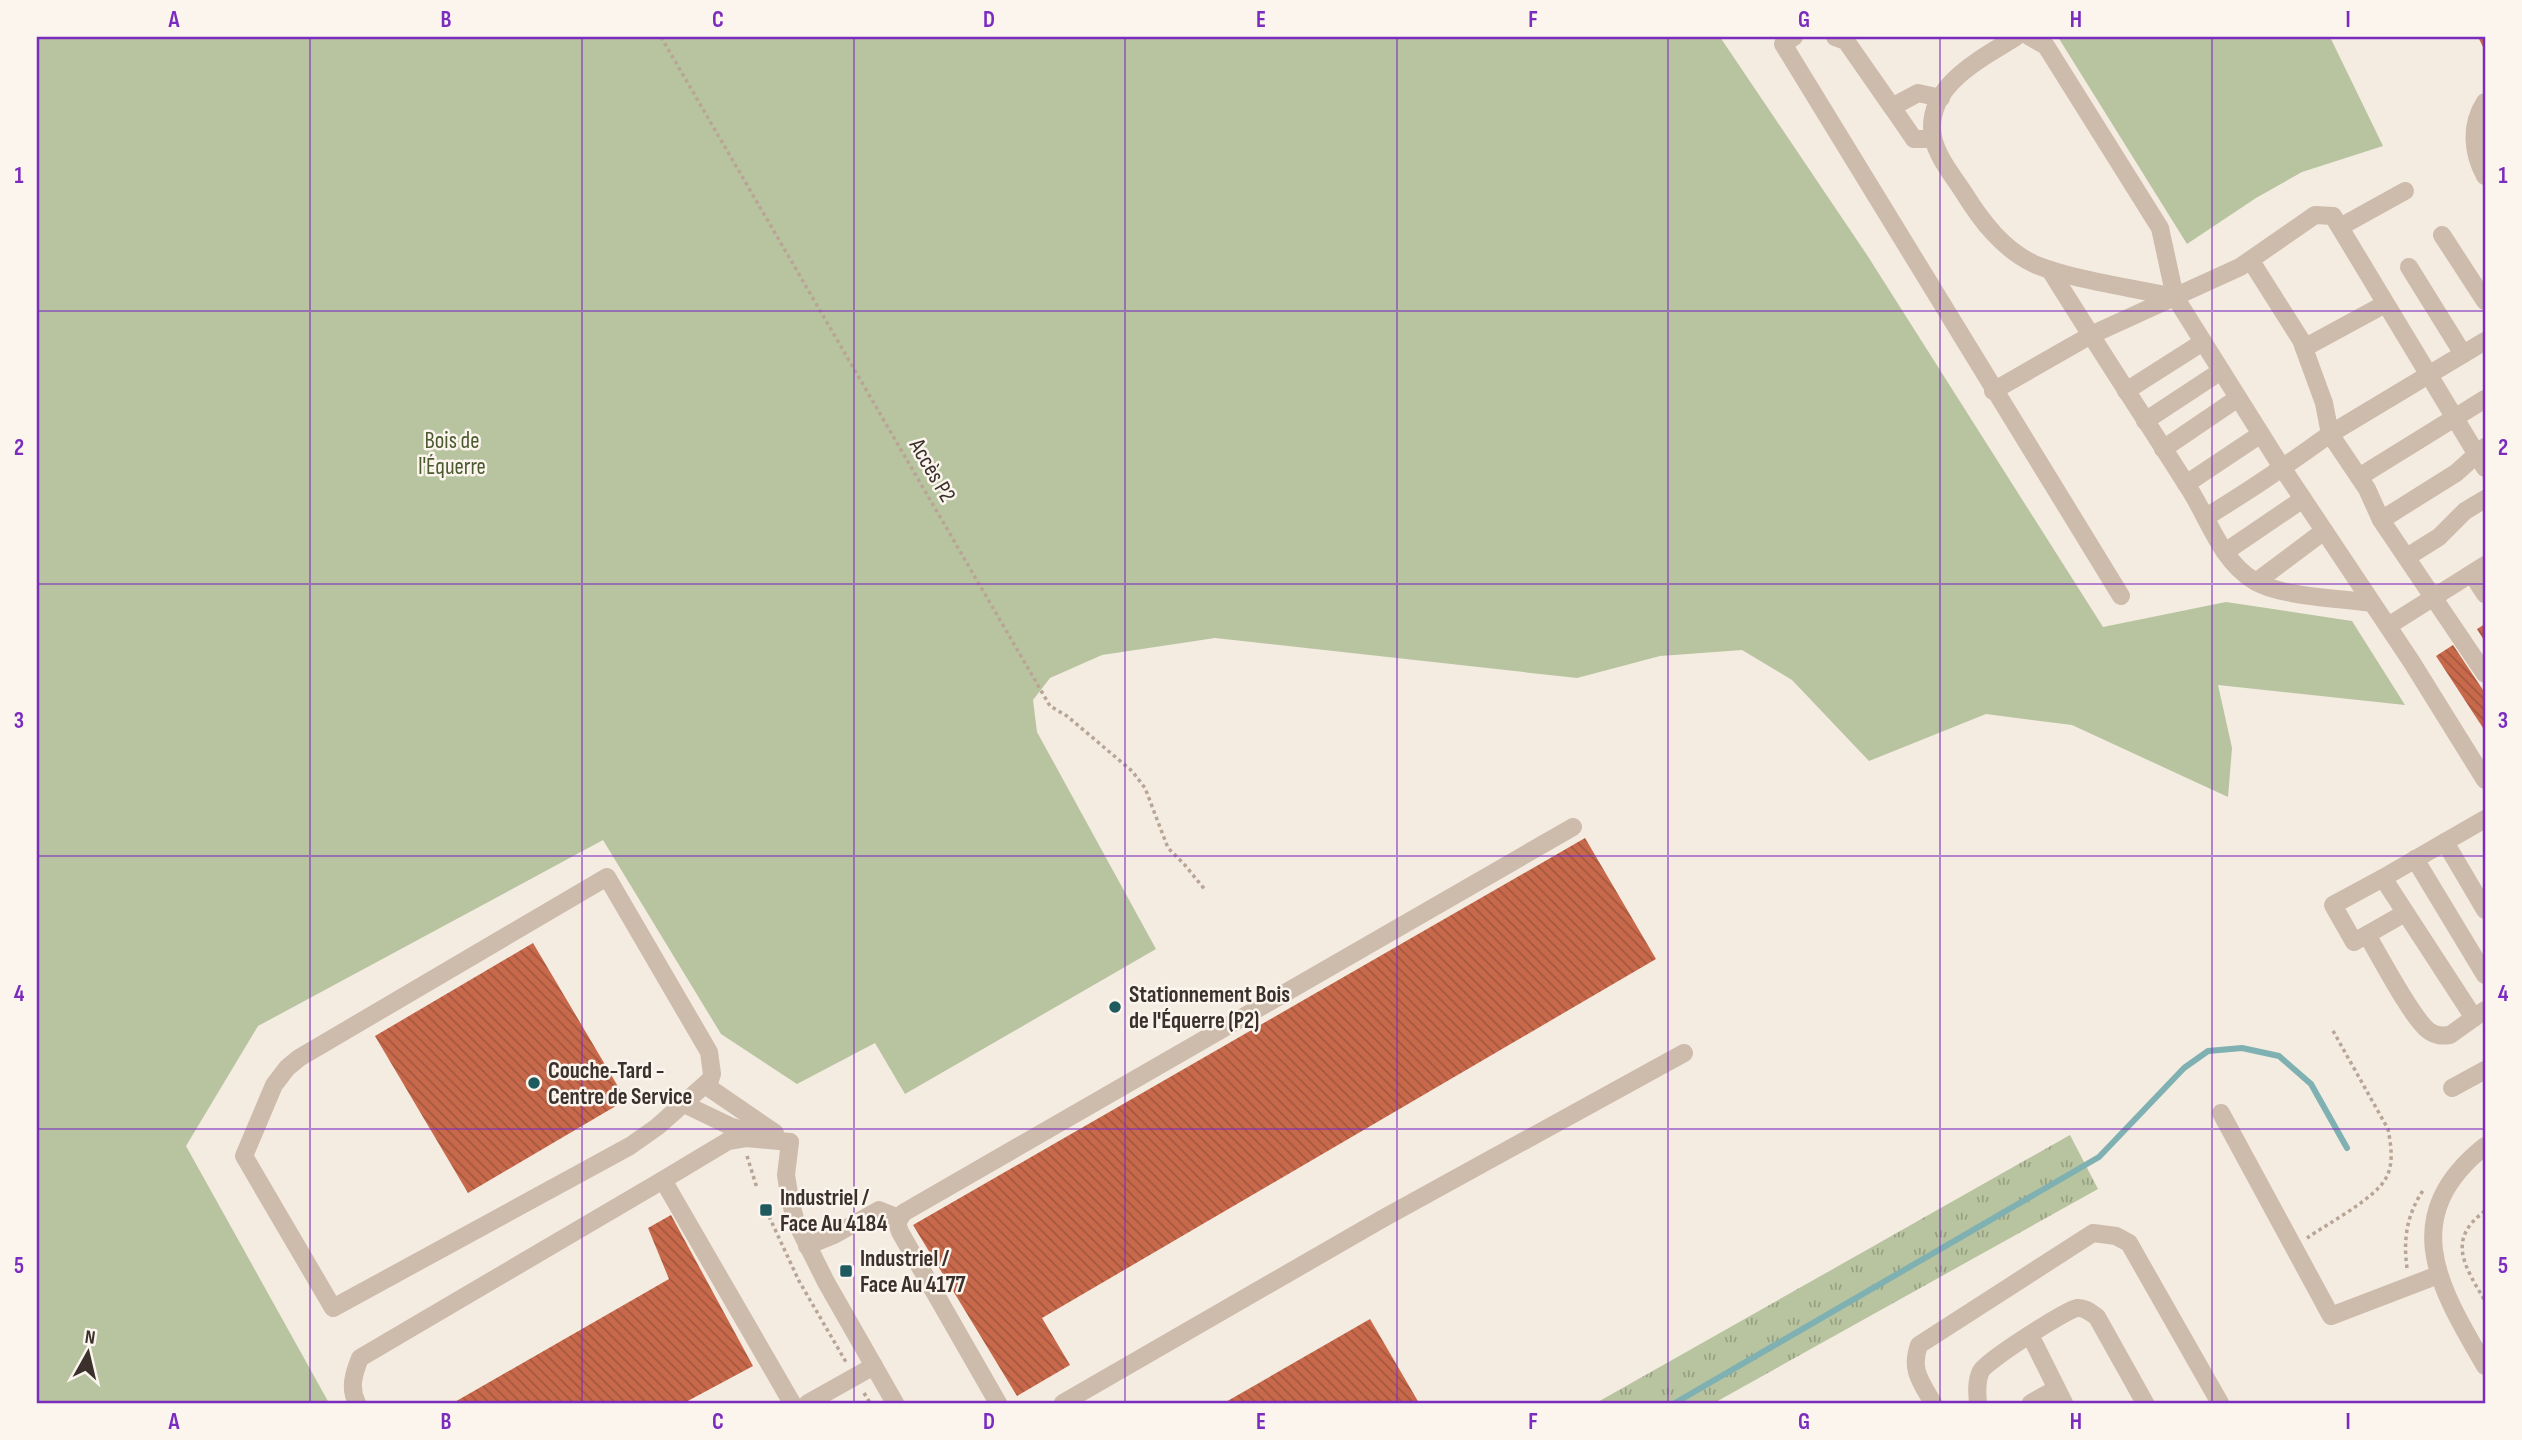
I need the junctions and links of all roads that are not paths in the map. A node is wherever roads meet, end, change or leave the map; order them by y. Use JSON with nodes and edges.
{"nodes":[{"id":1,"x":1794,"y":37,"type":"edge"},
{"id":2,"x":1835,"y":37,"type":"edge"},
{"id":3,"x":2016,"y":37,"type":"edge"},
{"id":4,"x":2029,"y":37,"type":"edge"},
{"id":5,"x":1941,"y":98,"type":"junction"},
{"id":6,"x":2485,"y":102,"type":"edge"},
{"id":7,"x":1892,"y":107,"type":"junction"},
{"id":8,"x":1933,"y":139,"type":"junction"},
{"id":9,"x":2485,"y":176,"type":"edge"},
{"id":10,"x":2405,"y":191,"type":"dead end"},
{"id":11,"x":2340,"y":227,"type":"junction"},
{"id":12,"x":2442,"y":235,"type":"dead end"},
{"id":13,"x":2251,"y":261,"type":"junction"},
{"id":14,"x":2409,"y":267,"type":"dead end"},
{"id":15,"x":2050,"y":270,"type":"junction"},
{"id":16,"x":2175,"y":297,"type":"junction"},
{"id":17,"x":2485,"y":302,"type":"edge"},
{"id":18,"x":2385,"y":303,"type":"junction"},
{"id":19,"x":2091,"y":335,"type":"junction"},
{"id":20,"x":2485,"y":341,"type":"edge"},
{"id":21,"x":2203,"y":342,"type":"junction"},
{"id":22,"x":2304,"y":348,"type":"junction"},
{"id":23,"x":2463,"y":354,"type":"junction"},
{"id":24,"x":2221,"y":370,"type":"junction"},
{"id":25,"x":2428,"y":375,"type":"junction"},
{"id":26,"x":1993,"y":391,"type":"junction"},
{"id":27,"x":2126,"y":391,"type":"junction"},
{"id":28,"x":2238,"y":398,"type":"junction"},
{"id":29,"x":2485,"y":399,"type":"edge"},
{"id":30,"x":2455,"y":419,"type":"junction"},
{"id":31,"x":2145,"y":421,"type":"junction"},
{"id":32,"x":2261,"y":434,"type":"junction"},
{"id":33,"x":2330,"y":434,"type":"junction"},
{"id":34,"x":2163,"y":449,"type":"junction"},
{"id":35,"x":2482,"y":456,"type":"edge"},
{"id":36,"x":2281,"y":467,"type":"junction"},
{"id":37,"x":2359,"y":477,"type":"junction"},
{"id":38,"x":2186,"y":484,"type":"junction"},
{"id":39,"x":2303,"y":499,"type":"junction"},
{"id":40,"x":2485,"y":499,"type":"edge"},
{"id":41,"x":2206,"y":517,"type":"junction"},
{"id":42,"x":2381,"y":520,"type":"junction"},
{"id":43,"x":2324,"y":531,"type":"junction"},
{"id":44,"x":2225,"y":552,"type":"junction"},
{"id":45,"x":2407,"y":557,"type":"junction"},
{"id":46,"x":2478,"y":570,"type":"edge"},
{"id":47,"x":2256,"y":582,"type":"junction"},
{"id":48,"x":2485,"y":594,"type":"edge"},
{"id":49,"x":2121,"y":596,"type":"dead end"},
{"id":50,"x":2434,"y":598,"type":"junction"},
{"id":51,"x":2372,"y":603,"type":"junction"},
{"id":52,"x":2388,"y":626,"type":"junction"},
{"id":53,"x":2485,"y":674,"type":"edge"},
{"id":54,"x":2485,"y":779,"type":"edge"},
{"id":55,"x":2483,"y":826,"type":"edge"},
{"id":56,"x":1573,"y":827,"type":"dead end"},
{"id":57,"x":2445,"y":842,"type":"junction"},
{"id":58,"x":2415,"y":859,"type":"junction"},
{"id":59,"x":2383,"y":878,"type":"junction"},
{"id":60,"x":2485,"y":910,"type":"edge"},
{"id":61,"x":2405,"y":913,"type":"junction"},
{"id":62,"x":2367,"y":934,"type":"junction"},
{"id":63,"x":2485,"y":975,"type":"edge"},
{"id":64,"x":2479,"y":1014,"type":"edge"},
{"id":65,"x":1684,"y":1054,"type":"dead end"},
{"id":66,"x":2485,"y":1070,"type":"edge"},
{"id":67,"x":705,"y":1086,"type":"junction"},
{"id":68,"x":2452,"y":1088,"type":"dead end"},
{"id":69,"x":684,"y":1104,"type":"junction"},
{"id":70,"x":2221,"y":1113,"type":"dead end"},
{"id":71,"x":790,"y":1142,"type":"junction"},
{"id":72,"x":2485,"y":1146,"type":"edge"},
{"id":73,"x":663,"y":1180,"type":"junction"},
{"id":74,"x":899,"y":1218,"type":"junction"},
{"id":75,"x":807,"y":1246,"type":"junction"},
{"id":76,"x":2438,"y":1275,"type":"junction"},
{"id":77,"x":2030,"y":1335,"type":"junction"},
{"id":78,"x":874,"y":1366,"type":"junction"},
{"id":79,"x":2485,"y":1366,"type":"edge"},
{"id":80,"x":2060,"y":1396,"type":"edge"},
{"id":81,"x":357,"y":1403,"type":"edge"},
{"id":82,"x":792,"y":1403,"type":"edge"},
{"id":83,"x":808,"y":1403,"type":"edge"},
{"id":84,"x":895,"y":1403,"type":"edge"},
{"id":85,"x":998,"y":1403,"type":"edge"},
{"id":86,"x":1063,"y":1403,"type":"edge"},
{"id":87,"x":1933,"y":1403,"type":"edge"},
{"id":88,"x":1979,"y":1403,"type":"edge"},
{"id":89,"x":2031,"y":1403,"type":"edge"},
{"id":90,"x":2145,"y":1403,"type":"edge"},
{"id":91,"x":2220,"y":1403,"type":"edge"}],
"edges":[{"from":1,"to":26,"type":"street"},
{"from":2,"to":7,"type":"street"},
{"from":3,"to":5,"type":"street"},
{"from":4,"to":16,"type":"street"},
{"from":5,"to":7,"type":"street"},
{"from":5,"to":8,"type":"street"},
{"from":6,"to":9,"type":"street"},
{"from":7,"to":8,"type":"street"},
{"from":8,"to":15,"type":"street"},
{"from":10,"to":11,"type":"street"},
{"from":11,"to":13,"type":"street"},
{"from":11,"to":18,"type":"street"},
{"from":12,"to":17,"type":"street"},
{"from":13,"to":16,"type":"street"},
{"from":13,"to":22,"type":"street"},
{"from":14,"to":23,"type":"street"},
{"from":15,"to":16,"type":"street"},
{"from":15,"to":19,"type":"street"},
{"from":16,"to":19,"type":"street"},
{"from":16,"to":21,"type":"street"},
{"from":18,"to":22,"type":"street"},
{"from":18,"to":25,"type":"street"},
{"from":19,"to":26,"type":"street"},
{"from":19,"to":27,"type":"street"},
{"from":20,"to":23,"type":"street"},
{"from":21,"to":24,"type":"street"},
{"from":21,"to":27,"type":"street"},
{"from":22,"to":33,"type":"street"},
{"from":23,"to":25,"type":"street"},
{"from":24,"to":28,"type":"street"},
{"from":24,"to":31,"type":"street"},
{"from":25,"to":30,"type":"street"},
{"from":25,"to":33,"type":"street"},
{"from":26,"to":49,"type":"street"},
{"from":27,"to":31,"type":"street"},
{"from":28,"to":32,"type":"street"},
{"from":28,"to":34,"type":"street"},
{"from":29,"to":30,"type":"street"},
{"from":30,"to":35,"type":"street"},
{"from":30,"to":37,"type":"street"},
{"from":31,"to":34,"type":"street"},
{"from":32,"to":36,"type":"street"},
{"from":32,"to":38,"type":"street"},
{"from":33,"to":36,"type":"street"},
{"from":33,"to":37,"type":"street"},
{"from":34,"to":38,"type":"street"},
{"from":35,"to":42,"type":"street"},
{"from":36,"to":39,"type":"street"},
{"from":36,"to":41,"type":"street"},
{"from":37,"to":42,"type":"street"},
{"from":38,"to":41,"type":"street"},
{"from":39,"to":43,"type":"street"},
{"from":39,"to":44,"type":"street"},
{"from":40,"to":45,"type":"street"},
{"from":41,"to":44,"type":"street"},
{"from":42,"to":45,"type":"street"},
{"from":43,"to":47,"type":"street"},
{"from":43,"to":51,"type":"street"},
{"from":44,"to":47,"type":"street"},
{"from":45,"to":50,"type":"street"},
{"from":46,"to":48,"type":"street"},
{"from":46,"to":50,"type":"street"},
{"from":47,"to":51,"type":"street"},
{"from":50,"to":52,"type":"street"},
{"from":50,"to":53,"type":"street"},
{"from":51,"to":52,"type":"street"},
{"from":52,"to":54,"type":"street"},
{"from":55,"to":57,"type":"street"},
{"from":56,"to":74,"type":"street"},
{"from":57,"to":58,"type":"street"},
{"from":57,"to":60,"type":"street"},
{"from":58,"to":59,"type":"street"},
{"from":58,"to":63,"type":"street"},
{"from":59,"to":61,"type":"street"},
{"from":59,"to":62,"type":"street"},
{"from":61,"to":62,"type":"street"},
{"from":61,"to":64,"type":"street"},
{"from":62,"to":64,"type":"street"},
{"from":65,"to":86,"type":"street"},
{"from":66,"to":68,"type":"street"},
{"from":67,"to":69,"type":"street"},
{"from":67,"to":69,"type":"street"},
{"from":67,"to":71,"type":"street"},
{"from":69,"to":71,"type":"street"},
{"from":70,"to":76,"type":"street"},
{"from":71,"to":73,"type":"street"},
{"from":71,"to":75,"type":"street"},
{"from":72,"to":76,"type":"street"},
{"from":73,"to":81,"type":"street"},
{"from":73,"to":82,"type":"street"},
{"from":74,"to":75,"type":"street"},
{"from":74,"to":85,"type":"street"},
{"from":75,"to":78,"type":"street"},
{"from":76,"to":79,"type":"street"},
{"from":77,"to":80,"type":"street"},
{"from":77,"to":88,"type":"street"},
{"from":77,"to":90,"type":"street"},
{"from":78,"to":83,"type":"street"},
{"from":78,"to":84,"type":"street"},
{"from":80,"to":89,"type":"street"},
{"from":87,"to":91,"type":"street"}]}
